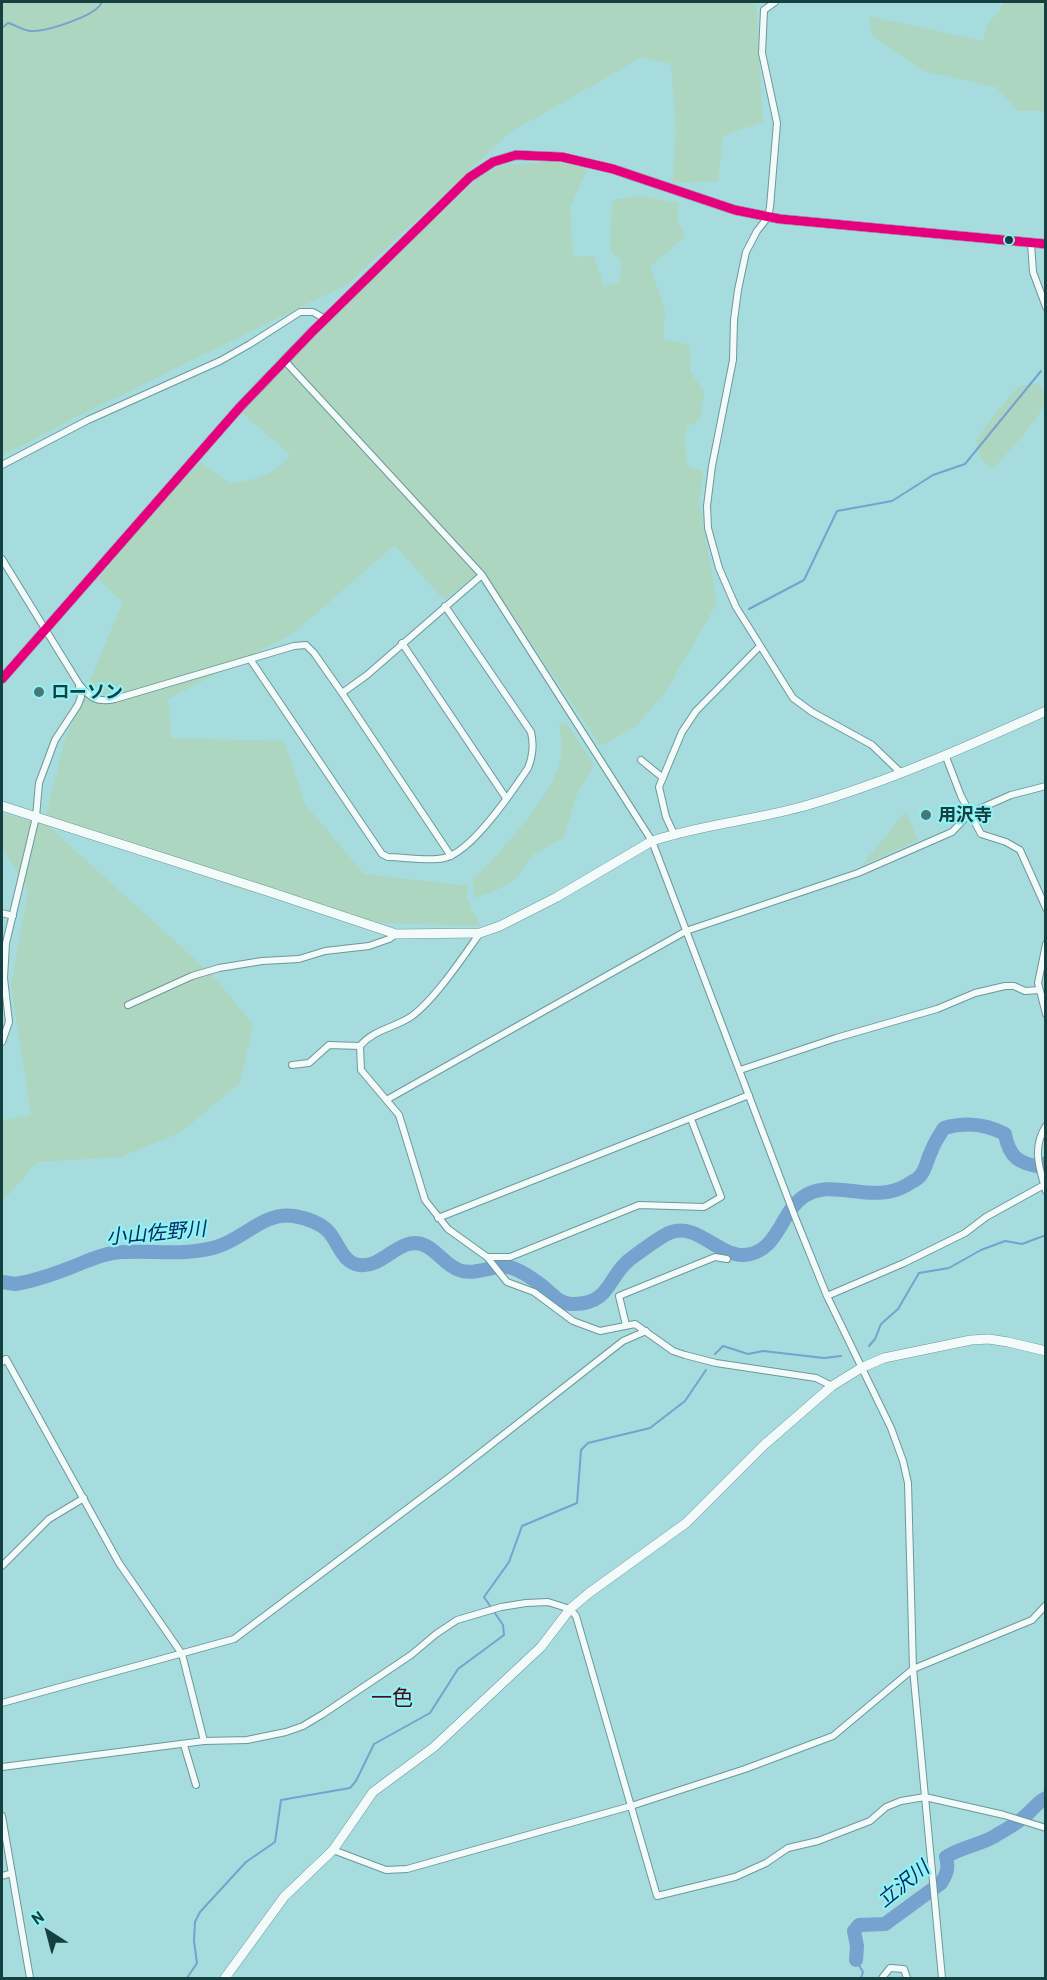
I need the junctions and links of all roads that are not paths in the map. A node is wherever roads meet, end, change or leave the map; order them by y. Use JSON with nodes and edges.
{"nodes":[{"id":1,"x":775,"y":2,"type":"edge"},
{"id":2,"x":768,"y":217,"type":"junction"},
{"id":3,"x":1030,"y":243,"type":"junction"},
{"id":4,"x":1046,"y":244,"type":"edge"},
{"id":5,"x":1046,"y":307,"type":"edge"},
{"id":6,"x":325,"y":319,"type":"junction"},
{"id":7,"x":284,"y":360,"type":"junction"},
{"id":8,"x":2,"y":465,"type":"edge"},
{"id":9,"x":2,"y":559,"type":"edge"},
{"id":10,"x":482,"y":575,"type":"junction"},
{"id":11,"x":445,"y":606,"type":"junction"},
{"id":12,"x":45,"y":632,"type":"junction"},
{"id":13,"x":402,"y":643,"type":"junction"},
{"id":14,"x":759,"y":648,"type":"junction"},
{"id":15,"x":250,"y":659,"type":"junction"},
{"id":16,"x":2,"y":679,"type":"edge"},
{"id":17,"x":79,"y":684,"type":"junction"},
{"id":18,"x":342,"y":693,"type":"junction"},
{"id":19,"x":1046,"y":711,"type":"edge"},
{"id":20,"x":946,"y":757,"type":"junction"},
{"id":21,"x":640,"y":760,"type":"dead end"},
{"id":22,"x":901,"y":773,"type":"junction"},
{"id":23,"x":663,"y":778,"type":"junction"},
{"id":24,"x":1046,"y":786,"type":"edge"},
{"id":25,"x":506,"y":798,"type":"junction"},
{"id":26,"x":2,"y":806,"type":"edge"},
{"id":27,"x":970,"y":813,"type":"junction"},
{"id":28,"x":36,"y":817,"type":"junction"},
{"id":29,"x":674,"y":834,"type":"junction"},
{"id":30,"x":652,"y":841,"type":"junction"},
{"id":31,"x":451,"y":856,"type":"junction"},
{"id":32,"x":1046,"y":908,"type":"edge"},
{"id":33,"x":2,"y":913,"type":"edge"},
{"id":34,"x":13,"y":916,"type":"junction"},
{"id":35,"x":686,"y":931,"type":"junction"},
{"id":36,"x":480,"y":933,"type":"junction"},
{"id":37,"x":396,"y":934,"type":"junction"},
{"id":38,"x":1046,"y":944,"type":"edge"},
{"id":39,"x":1039,"y":990,"type":"junction"},
{"id":40,"x":128,"y":1005,"type":"dead end"},
{"id":41,"x":1046,"y":1014,"type":"edge"},
{"id":42,"x":2,"y":1042,"type":"edge"},
{"id":43,"x":360,"y":1046,"type":"junction"},
{"id":44,"x":292,"y":1065,"type":"dead end"},
{"id":45,"x":740,"y":1070,"type":"junction"},
{"id":46,"x":749,"y":1095,"type":"junction"},
{"id":47,"x":388,"y":1099,"type":"junction"},
{"id":48,"x":691,"y":1119,"type":"junction"},
{"id":49,"x":1046,"y":1126,"type":"edge"},
{"id":50,"x":1045,"y":1188,"type":"edge"},
{"id":51,"x":438,"y":1218,"type":"junction"},
{"id":52,"x":488,"y":1259,"type":"junction"},
{"id":53,"x":727,"y":1259,"type":"dead end"},
{"id":54,"x":827,"y":1296,"type":"junction"},
{"id":55,"x":626,"y":1325,"type":"junction"},
{"id":56,"x":646,"y":1331,"type":"junction"},
{"id":57,"x":1046,"y":1351,"type":"edge"},
{"id":58,"x":2,"y":1362,"type":"edge"},
{"id":59,"x":861,"y":1368,"type":"junction"},
{"id":60,"x":832,"y":1386,"type":"junction"},
{"id":61,"x":84,"y":1498,"type":"junction"},
{"id":62,"x":2,"y":1566,"type":"edge"},
{"id":63,"x":1046,"y":1605,"type":"edge"},
{"id":64,"x":570,"y":1610,"type":"junction"},
{"id":65,"x":182,"y":1654,"type":"junction"},
{"id":66,"x":913,"y":1669,"type":"junction"},
{"id":67,"x":2,"y":1703,"type":"edge"},
{"id":68,"x":204,"y":1741,"type":"junction"},
{"id":69,"x":184,"y":1745,"type":"junction"},
{"id":70,"x":2,"y":1767,"type":"edge"},
{"id":71,"x":196,"y":1785,"type":"dead end"},
{"id":72,"x":925,"y":1797,"type":"junction"},
{"id":73,"x":631,"y":1806,"type":"junction"},
{"id":74,"x":2,"y":1816,"type":"edge"},
{"id":75,"x":1046,"y":1828,"type":"edge"},
{"id":76,"x":333,"y":1850,"type":"junction"},
{"id":77,"x":12,"y":1873,"type":"junction"},
{"id":78,"x":2,"y":1876,"type":"edge"},
{"id":79,"x":30,"y":1978,"type":"edge"},
{"id":80,"x":225,"y":1978,"type":"edge"},
{"id":81,"x":882,"y":1978,"type":"edge"},
{"id":82,"x":907,"y":1978,"type":"edge"},
{"id":83,"x":942,"y":1978,"type":"edge"}],
"edges":[{"from":1,"to":2,"type":"street"},
{"from":2,"to":3,"type":"street"},
{"from":2,"to":6,"type":"street"},
{"from":2,"to":14,"type":"street"},
{"from":3,"to":4,"type":"street"},
{"from":3,"to":5,"type":"street"},
{"from":6,"to":7,"type":"street"},
{"from":6,"to":8,"type":"street"},
{"from":7,"to":10,"type":"street"},
{"from":7,"to":12,"type":"street"},
{"from":9,"to":12,"type":"street"},
{"from":10,"to":11,"type":"street"},
{"from":10,"to":30,"type":"street"},
{"from":11,"to":13,"type":"street"},
{"from":11,"to":25,"type":"street"},
{"from":12,"to":16,"type":"street"},
{"from":12,"to":17,"type":"street"},
{"from":13,"to":18,"type":"street"},
{"from":13,"to":25,"type":"street"},
{"from":14,"to":22,"type":"street"},
{"from":14,"to":23,"type":"street"},
{"from":15,"to":17,"type":"street"},
{"from":15,"to":18,"type":"street"},
{"from":15,"to":31,"type":"street"},
{"from":17,"to":28,"type":"street"},
{"from":18,"to":31,"type":"street"},
{"from":19,"to":20,"type":"street"},
{"from":20,"to":22,"type":"street"},
{"from":20,"to":27,"type":"street"},
{"from":21,"to":23,"type":"street"},
{"from":22,"to":29,"type":"street"},
{"from":23,"to":29,"type":"street"},
{"from":24,"to":27,"type":"street"},
{"from":25,"to":31,"type":"street"},
{"from":26,"to":28,"type":"street"},
{"from":27,"to":32,"type":"street"},
{"from":27,"to":35,"type":"street"},
{"from":28,"to":34,"type":"street"},
{"from":28,"to":37,"type":"street"},
{"from":29,"to":30,"type":"street"},
{"from":30,"to":35,"type":"street"},
{"from":30,"to":36,"type":"street"},
{"from":33,"to":34,"type":"street"},
{"from":34,"to":42,"type":"street"},
{"from":35,"to":45,"type":"street"},
{"from":35,"to":47,"type":"street"},
{"from":36,"to":37,"type":"street"},
{"from":36,"to":43,"type":"street"},
{"from":37,"to":40,"type":"street"},
{"from":38,"to":39,"type":"street"},
{"from":39,"to":41,"type":"street"},
{"from":39,"to":45,"type":"street"},
{"from":43,"to":44,"type":"street"},
{"from":43,"to":47,"type":"street"},
{"from":45,"to":46,"type":"street"},
{"from":46,"to":48,"type":"street"},
{"from":46,"to":54,"type":"street"},
{"from":47,"to":51,"type":"street"},
{"from":48,"to":51,"type":"street"},
{"from":48,"to":52,"type":"street"},
{"from":49,"to":50,"type":"street"},
{"from":50,"to":54,"type":"street"},
{"from":51,"to":52,"type":"street"},
{"from":52,"to":55,"type":"street"},
{"from":53,"to":55,"type":"street"},
{"from":54,"to":59,"type":"street"},
{"from":55,"to":56,"type":"street"},
{"from":56,"to":60,"type":"street"},
{"from":56,"to":65,"type":"street"},
{"from":57,"to":59,"type":"street"},
{"from":58,"to":61,"type":"street"},
{"from":59,"to":60,"type":"street"},
{"from":59,"to":66,"type":"street"},
{"from":60,"to":64,"type":"street"},
{"from":61,"to":62,"type":"street"},
{"from":61,"to":65,"type":"street"},
{"from":63,"to":66,"type":"street"},
{"from":64,"to":68,"type":"street"},
{"from":64,"to":73,"type":"street"},
{"from":64,"to":76,"type":"street"},
{"from":65,"to":67,"type":"street"},
{"from":65,"to":68,"type":"street"},
{"from":66,"to":72,"type":"street"},
{"from":66,"to":73,"type":"street"},
{"from":68,"to":69,"type":"street"},
{"from":69,"to":70,"type":"street"},
{"from":69,"to":71,"type":"street"},
{"from":72,"to":73,"type":"street"},
{"from":72,"to":75,"type":"street"},
{"from":72,"to":83,"type":"street"},
{"from":73,"to":76,"type":"street"},
{"from":74,"to":77,"type":"street"},
{"from":76,"to":80,"type":"street"},
{"from":77,"to":78,"type":"street"},
{"from":77,"to":79,"type":"street"},
{"from":81,"to":82,"type":"street"}]}
